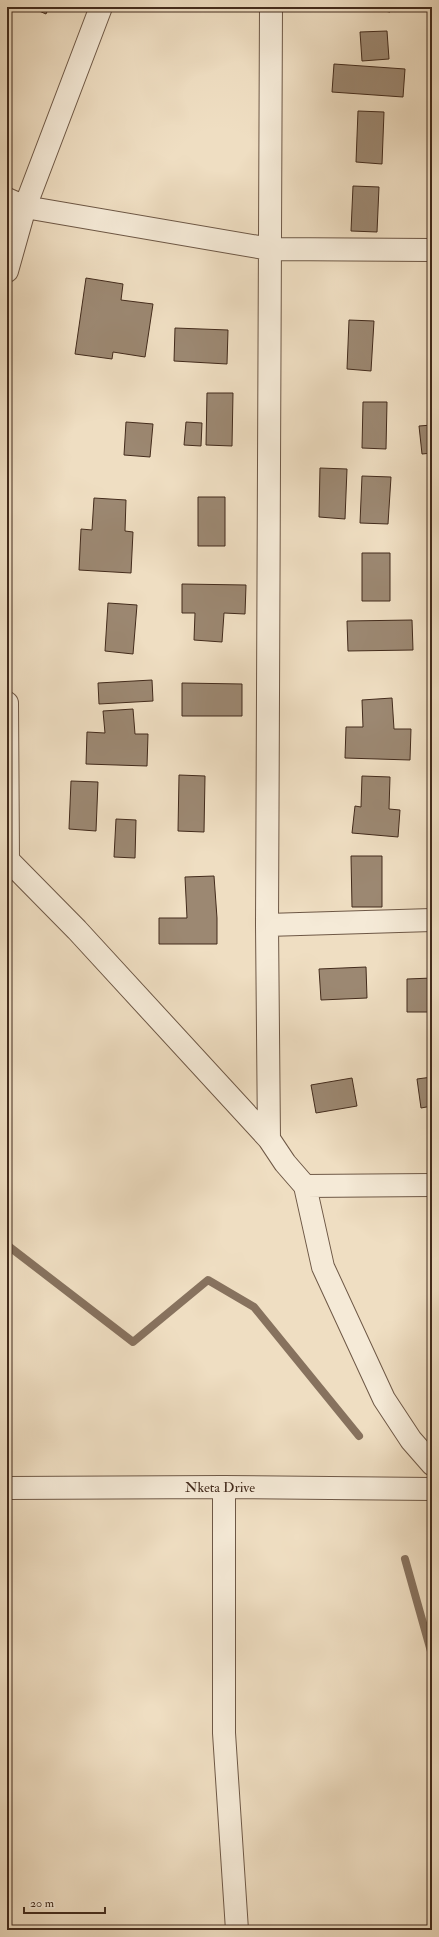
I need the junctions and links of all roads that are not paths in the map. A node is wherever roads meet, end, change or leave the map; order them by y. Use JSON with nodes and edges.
{"nodes":[{"id":1,"x":101,"y":7,"type":"edge"},
{"id":2,"x":271,"y":7,"type":"edge"},
{"id":3,"x":16,"y":203,"type":"edge"},
{"id":4,"x":270,"y":249,"type":"junction"},
{"id":5,"x":432,"y":250,"type":"edge"},
{"id":6,"x":7,"y":271,"type":"edge"},
{"id":7,"x":7,"y":703,"type":"edge"},
{"id":8,"x":8,"y":859,"type":"edge"},
{"id":9,"x":432,"y":920,"type":"edge"},
{"id":10,"x":267,"y":925,"type":"junction"},
{"id":11,"x":269,"y":1139,"type":"junction"},
{"id":12,"x":432,"y":1185,"type":"edge"},
{"id":13,"x":305,"y":1186,"type":"junction"},
{"id":14,"x":432,"y":1464,"type":"edge"},
{"id":15,"x":224,"y":1487,"type":"junction"},
{"id":16,"x":7,"y":1488,"type":"edge"},
{"id":17,"x":432,"y":1489,"type":"edge"},
{"id":18,"x":237,"y":1930,"type":"edge"}],
"edges":[{"from":1,"to":3,"type":"street"},
{"from":2,"to":4,"type":"street"},
{"from":3,"to":4,"type":"street"},
{"from":3,"to":6,"type":"street"},
{"from":4,"to":5,"type":"street"},
{"from":4,"to":10,"type":"street"},
{"from":7,"to":8,"type":"street"},
{"from":8,"to":11,"type":"street"},
{"from":9,"to":10,"type":"street"},
{"from":10,"to":11,"type":"street"},
{"from":11,"to":13,"type":"street"},
{"from":12,"to":13,"type":"street"},
{"from":13,"to":14,"type":"street"},
{"from":15,"to":16,"type":"street","name":"Nketa Drive"},
{"from":15,"to":17,"type":"street","name":"Nketa Drive"},
{"from":15,"to":18,"type":"street"}]}
